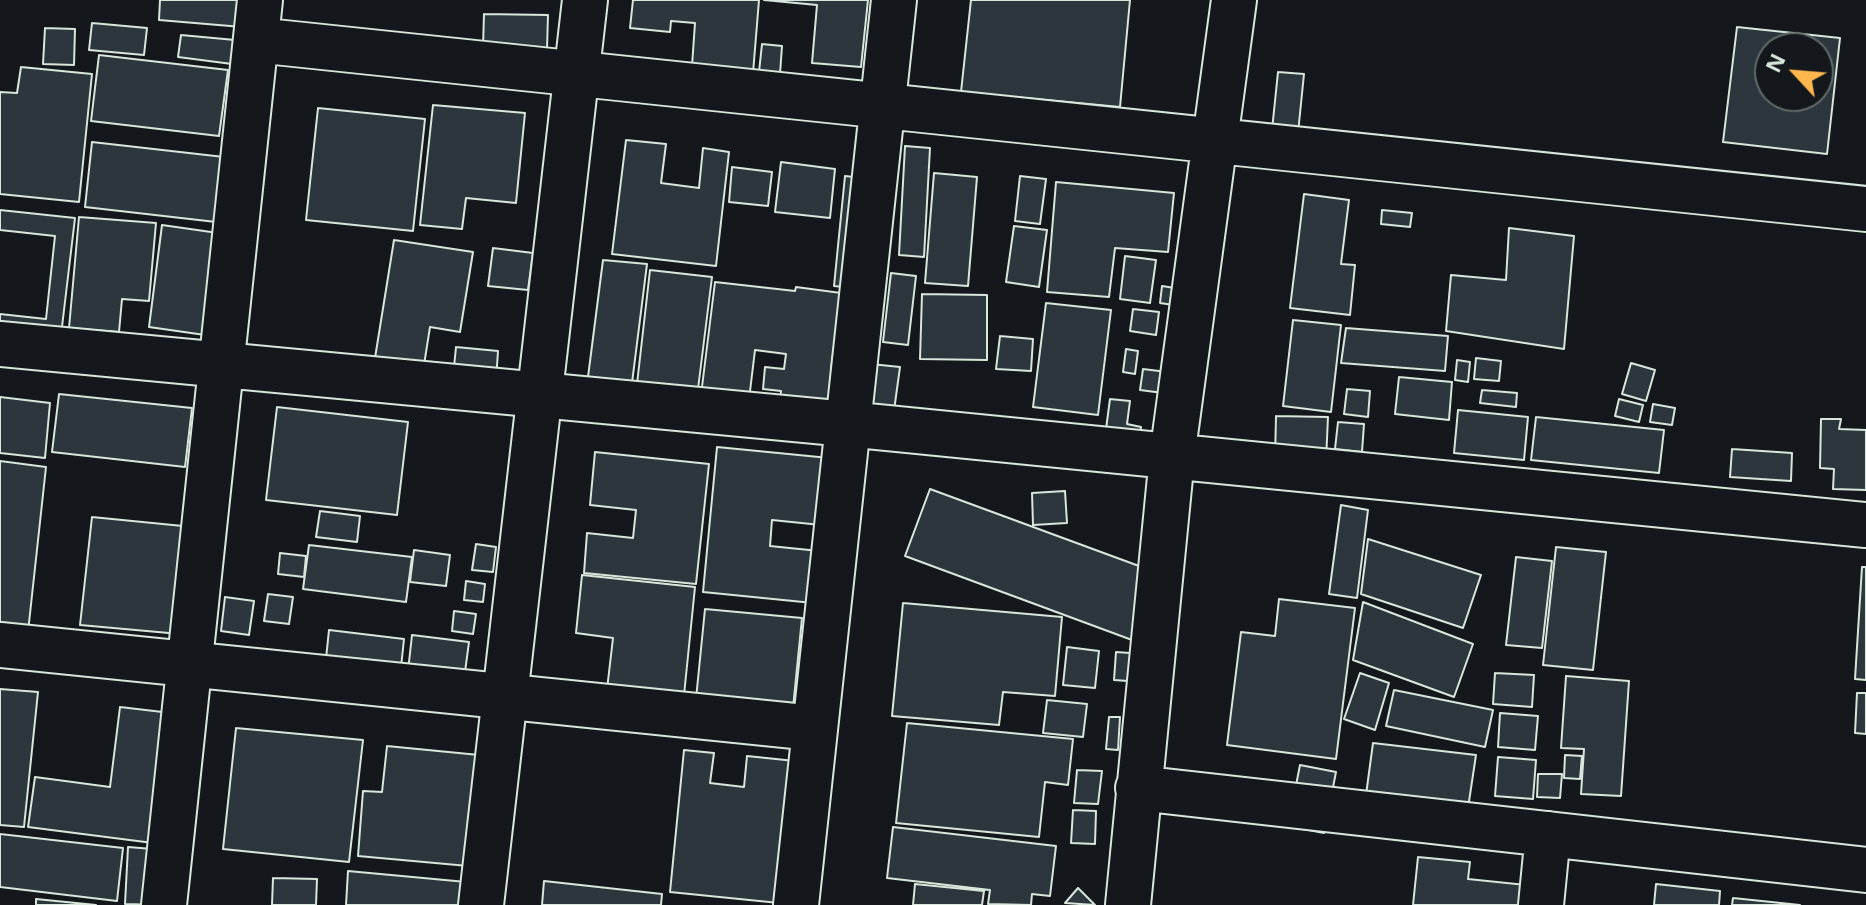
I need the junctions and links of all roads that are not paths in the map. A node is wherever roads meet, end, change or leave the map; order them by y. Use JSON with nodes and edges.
{"nodes":[{"id":1,"x":585,"y":0,"type":"edge"},
{"id":2,"x":894,"y":0,"type":"edge"},
{"id":3,"x":1234,"y":0,"type":"edge"},
{"id":4,"x":258,"y":20,"type":"edge"},
{"id":5,"x":576,"y":75,"type":"junction"},
{"id":6,"x":882,"y":106,"type":"junction"},
{"id":7,"x":1215,"y":142,"type":"junction"},
{"id":8,"x":1866,"y":209,"type":"edge"},
{"id":9,"x":0,"y":344,"type":"edge"},
{"id":10,"x":222,"y":364,"type":"junction"},
{"id":11,"x":540,"y":394,"type":"junction"},
{"id":12,"x":847,"y":424,"type":"junction"},
{"id":13,"x":1172,"y":457,"type":"junction"},
{"id":14,"x":1866,"y":525,"type":"edge"},
{"id":15,"x":0,"y":645,"type":"edge"},
{"id":16,"x":189,"y":664,"type":"junction"},
{"id":17,"x":505,"y":696,"type":"junction"},
{"id":18,"x":814,"y":728,"type":"junction"},
{"id":19,"x":1138,"y":788,"type":"junction"},
{"id":20,"x":1548,"y":834,"type":"junction"},
{"id":21,"x":1866,"y":871,"type":"edge"},
{"id":22,"x":164,"y":905,"type":"edge"},
{"id":23,"x":481,"y":905,"type":"edge"},
{"id":24,"x":796,"y":905,"type":"edge"},
{"id":25,"x":1128,"y":905,"type":"edge"},
{"id":26,"x":1541,"y":905,"type":"edge"},
{"id":27,"x":1863,"y":905,"type":"edge"}],
"edges":[{"from":1,"to":5,"type":"street"},
{"from":2,"to":6,"type":"street"},
{"from":3,"to":7,"type":"street"},
{"from":4,"to":5,"type":"street"},
{"from":4,"to":10,"type":"street"},
{"from":5,"to":6,"type":"street"},
{"from":5,"to":11,"type":"street"},
{"from":6,"to":7,"type":"street"},
{"from":6,"to":12,"type":"street"},
{"from":7,"to":8,"type":"street"},
{"from":7,"to":13,"type":"street"},
{"from":9,"to":10,"type":"street"},
{"from":10,"to":11,"type":"street"},
{"from":10,"to":16,"type":"street"},
{"from":11,"to":12,"type":"street"},
{"from":11,"to":17,"type":"street"},
{"from":12,"to":13,"type":"street"},
{"from":12,"to":18,"type":"street"},
{"from":13,"to":14,"type":"street"},
{"from":13,"to":19,"type":"street"},
{"from":15,"to":16,"type":"street"},
{"from":16,"to":17,"type":"street"},
{"from":16,"to":22,"type":"street"},
{"from":17,"to":18,"type":"street"},
{"from":17,"to":23,"type":"street"},
{"from":18,"to":24,"type":"street"},
{"from":19,"to":20,"type":"street"},
{"from":19,"to":25,"type":"street"},
{"from":20,"to":21,"type":"street"},
{"from":20,"to":26,"type":"street"},
{"from":21,"to":27,"type":"street"}]}
